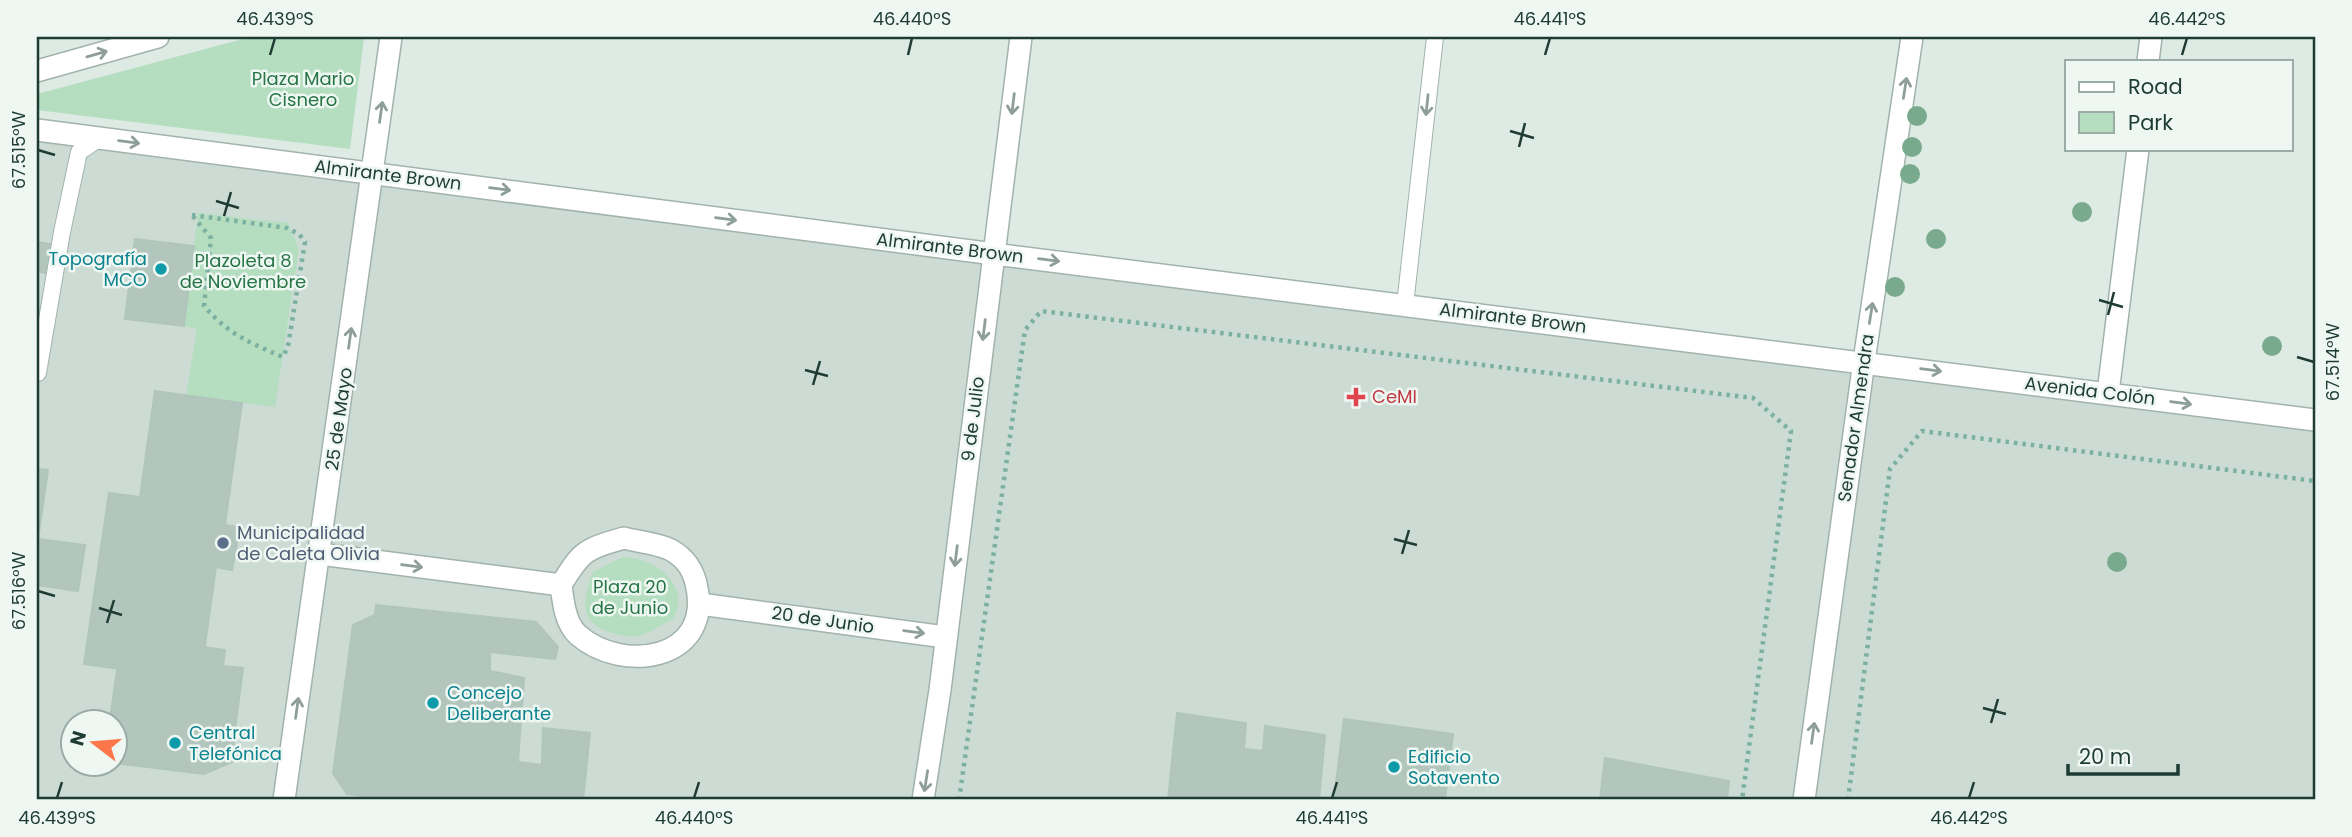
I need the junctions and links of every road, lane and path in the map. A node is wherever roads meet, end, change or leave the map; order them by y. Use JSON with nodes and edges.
{"nodes":[{"id":1,"x":158,"y":37,"type":"edge"},
{"id":2,"x":391,"y":37,"type":"edge"},
{"id":3,"x":1021,"y":37,"type":"edge"},
{"id":4,"x":1435,"y":37,"type":"edge"},
{"id":5,"x":1912,"y":37,"type":"edge"},
{"id":6,"x":2151,"y":37,"type":"edge"},
{"id":7,"x":2148,"y":60,"type":"edge"},
{"id":8,"x":37,"y":71,"type":"edge"},
{"id":9,"x":37,"y":130,"type":"edge"},
{"id":10,"x":64,"y":133,"type":"junction"},
{"id":11,"x":100,"y":138,"type":"junction"},
{"id":12,"x":2138,"y":150,"type":"edge"},
{"id":13,"x":79,"y":152,"type":"junction"},
{"id":14,"x":373,"y":173,"type":"junction"},
{"id":15,"x":994,"y":254,"type":"junction"},
{"id":16,"x":1405,"y":305,"type":"junction"},
{"id":17,"x":283,"y":357,"type":"joint"},
{"id":18,"x":1864,"y":362,"type":"junction"},
{"id":19,"x":38,"y":373,"type":"edge"},
{"id":20,"x":2108,"y":393,"type":"junction"},
{"id":21,"x":2315,"y":420,"type":"edge"},
{"id":22,"x":2315,"y":481,"type":"edge"},
{"id":23,"x":320,"y":554,"type":"junction"},
{"id":24,"x":561,"y":585,"type":"junction"},
{"id":25,"x":700,"y":604,"type":"junction"},
{"id":26,"x":946,"y":637,"type":"junction"},
{"id":27,"x":284,"y":800,"type":"edge"},
{"id":28,"x":923,"y":800,"type":"edge"},
{"id":29,"x":959,"y":800,"type":"edge"},
{"id":30,"x":1742,"y":800,"type":"edge"},
{"id":31,"x":1804,"y":800,"type":"edge"},
{"id":32,"x":1848,"y":800,"type":"edge"}],
"edges":[{"from":8,"to":1,"type":"street","one_way":true},
{"from":14,"to":2,"type":"street","name":"25 de Mayo","one_way":true},
{"from":3,"to":15,"type":"street","name":"9 de Julio","one_way":true},
{"from":4,"to":16,"type":"lane","one_way":true},
{"from":18,"to":5,"type":"street","name":"Senador Almendra","one_way":true},
{"from":6,"to":7,"type":"street"},
{"from":9,"to":10,"type":"street","name":"Almirante Brown"},
{"from":10,"to":11,"type":"street","name":"Almirante Brown"},
{"from":10,"to":13,"type":"lane"},
{"from":11,"to":13,"type":"lane"},
{"from":11,"to":14,"type":"street","name":"Almirante Brown","one_way":true},
{"from":12,"to":20,"type":"street"},
{"from":13,"to":19,"type":"lane"},
{"from":14,"to":15,"type":"street","name":"Almirante Brown","one_way":true},
{"from":23,"to":14,"type":"street","name":"25 de Mayo","one_way":true},
{"from":15,"to":16,"type":"street","name":"Almirante Brown","one_way":true},
{"from":15,"to":26,"type":"street","name":"9 de Julio","one_way":true},
{"from":16,"to":18,"type":"street","name":"Almirante Brown"},
{"from":17,"to":17,"type":"path"},
{"from":18,"to":20,"type":"street","name":"Avenida Colón","one_way":true},
{"from":31,"to":18,"type":"street","name":"Senador Almendra","one_way":true},
{"from":20,"to":21,"type":"street","name":"Avenida Colón","one_way":true},
{"from":22,"to":32,"type":"path"},
{"from":23,"to":24,"type":"street","one_way":true},
{"from":27,"to":23,"type":"street","name":"25 de Mayo","one_way":true},
{"from":24,"to":25,"type":"street"},
{"from":24,"to":25,"type":"street"},
{"from":25,"to":26,"type":"street","name":"20 de Junio","one_way":true},
{"from":26,"to":28,"type":"street","name":"9 de Julio","one_way":true},
{"from":29,"to":30,"type":"path"}]}
